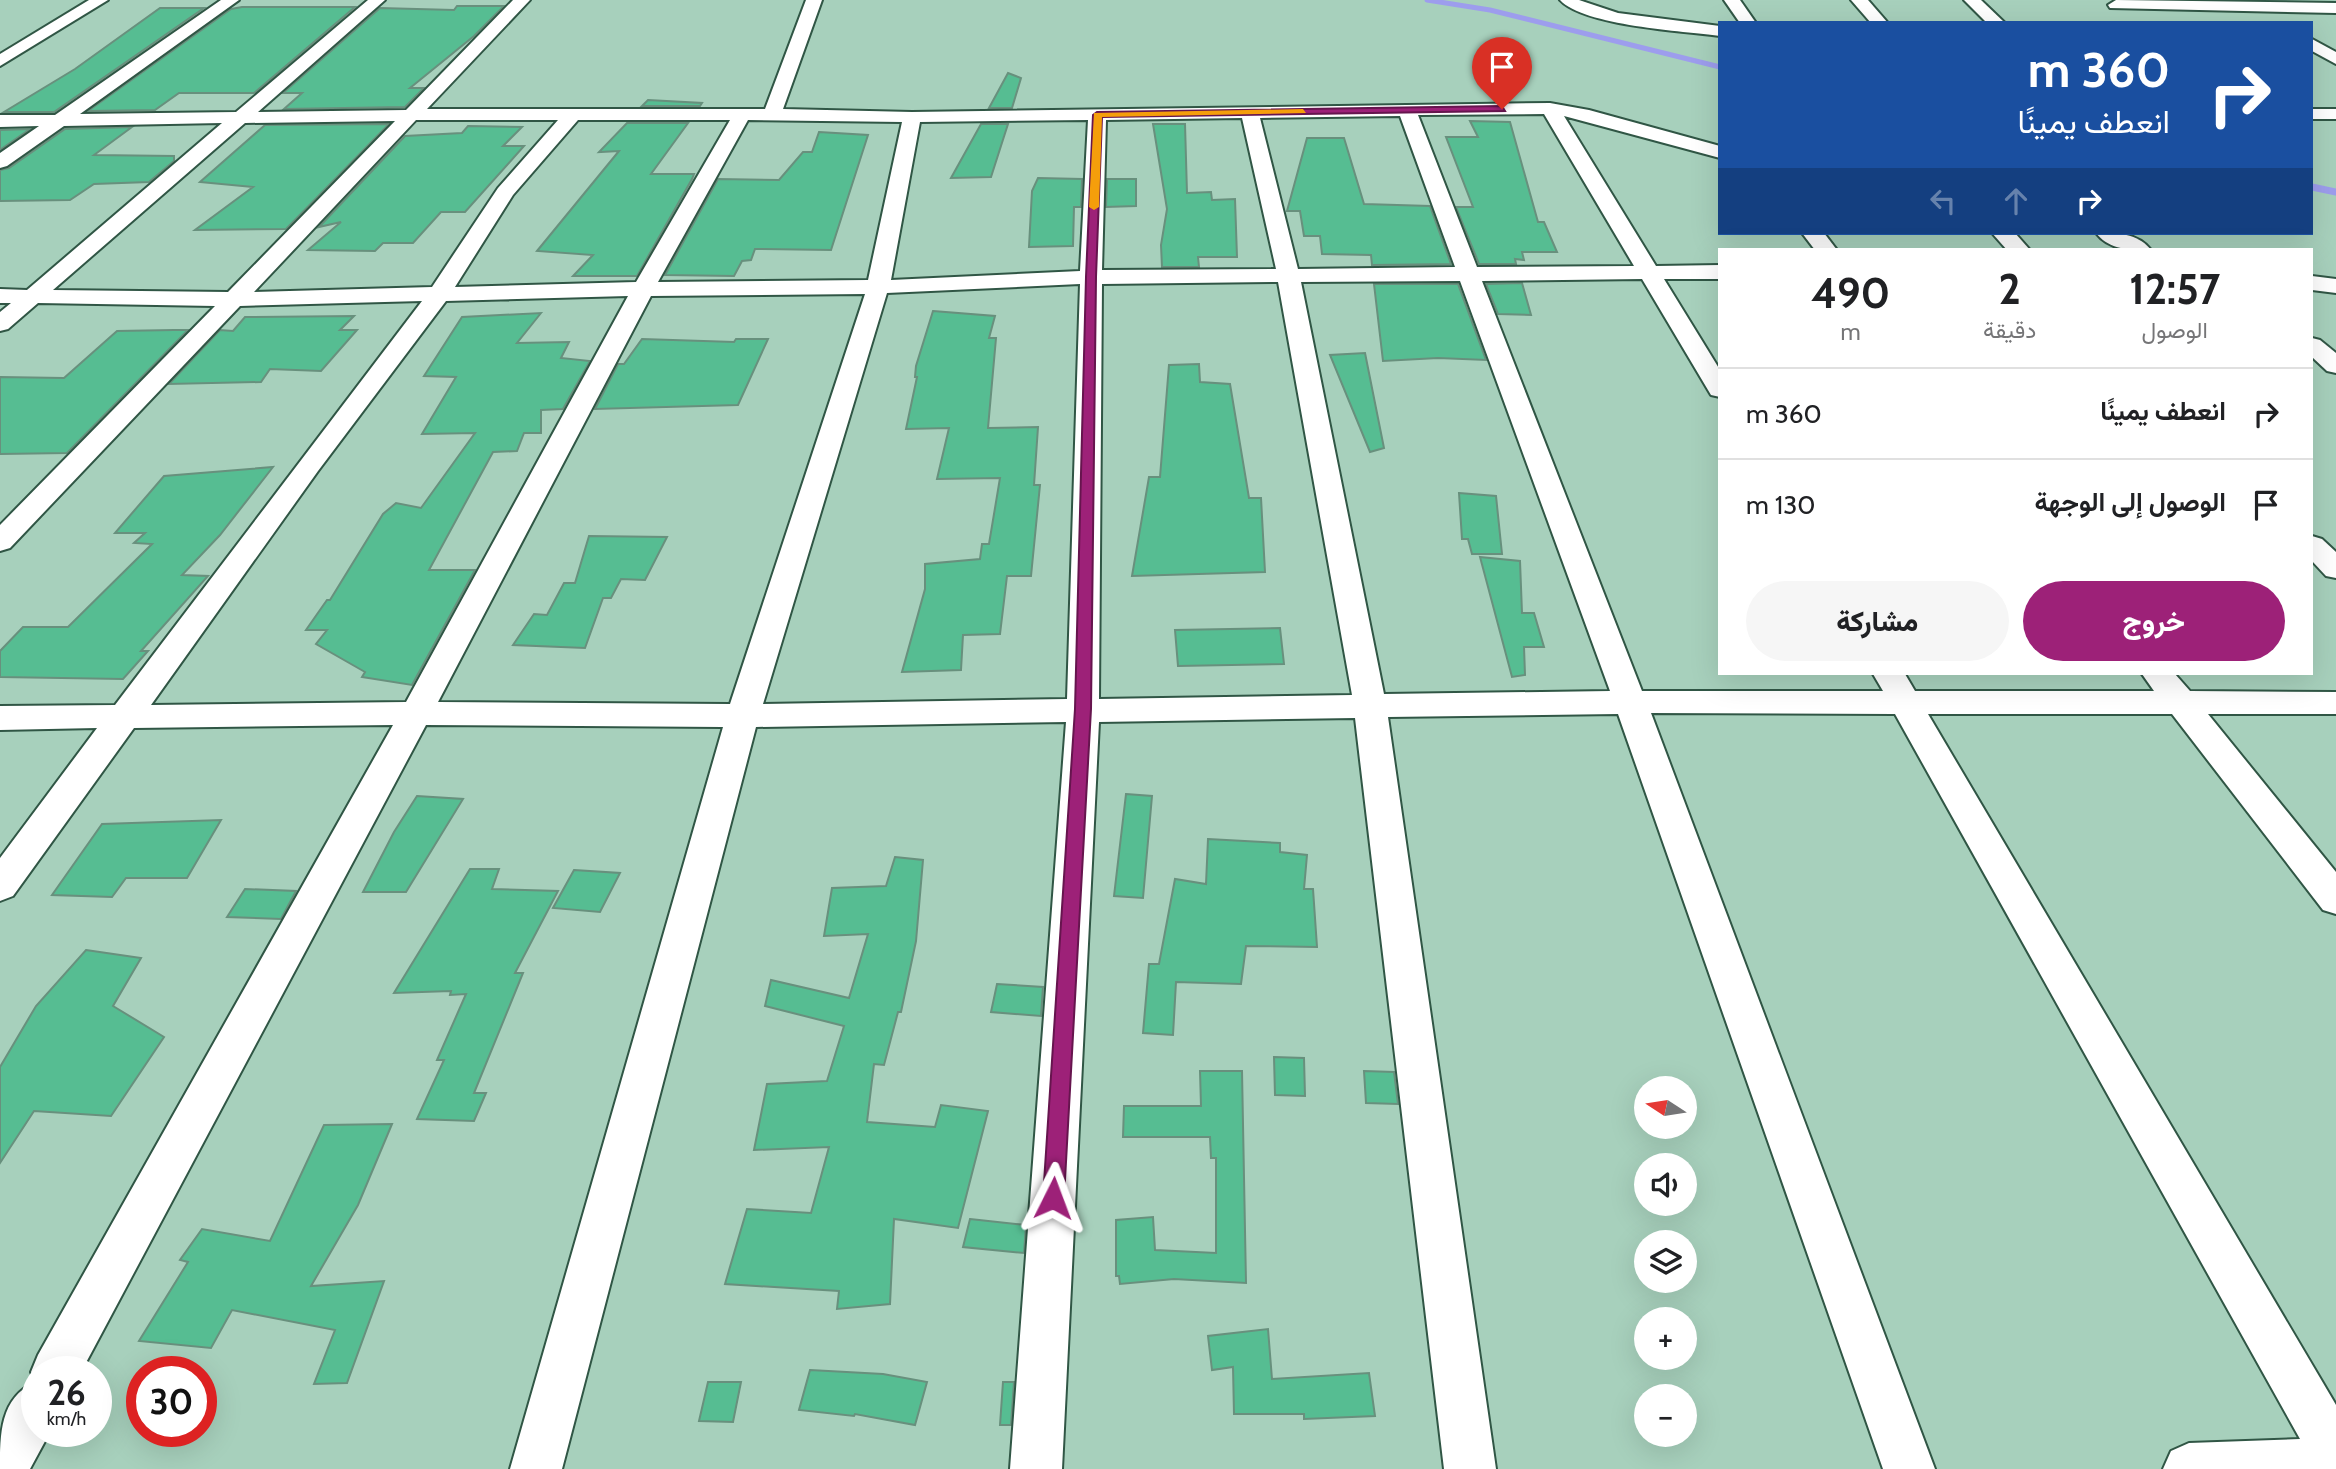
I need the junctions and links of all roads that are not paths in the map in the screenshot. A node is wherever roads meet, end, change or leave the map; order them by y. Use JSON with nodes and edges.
{"nodes":[{"id":1,"x":100,"y":0,"type":"edge"},
{"id":2,"x":231,"y":0,"type":"edge"},
{"id":3,"x":377,"y":0,"type":"edge"},
{"id":4,"x":522,"y":0,"type":"edge"},
{"id":5,"x":814,"y":0,"type":"edge"},
{"id":6,"x":1568,"y":0,"type":"edge"},
{"id":7,"x":1732,"y":0,"type":"edge"},
{"id":8,"x":1858,"y":0,"type":"edge"},
{"id":9,"x":1972,"y":0,"type":"edge"},
{"id":10,"x":2113,"y":2,"type":"edge"},
{"id":11,"x":2248,"y":3,"type":"edge"},
{"id":12,"x":2336,"y":8,"type":"edge"},
{"id":13,"x":1747,"y":21,"type":"edge"},
{"id":14,"x":1878,"y":21,"type":"edge"},
{"id":15,"x":1995,"y":21,"type":"edge"},
{"id":16,"x":2137,"y":21,"type":"edge"},
{"id":17,"x":2276,"y":21,"type":"edge"},
{"id":18,"x":1718,"y":31,"type":"edge"},
{"id":19,"x":2313,"y":45,"type":"edge"},
{"id":20,"x":2313,"y":56,"type":"edge"},
{"id":21,"x":2335,"y":57,"type":"edge"},
{"id":22,"x":0,"y":61,"type":"edge"},
{"id":23,"x":1550,"y":108,"type":"junction"},
{"id":24,"x":1407,"y":110,"type":"junction"},
{"id":25,"x":1250,"y":112,"type":"junction"},
{"id":26,"x":573,"y":114,"type":"junction"},
{"id":27,"x":757,"y":114,"type":"junction"},
{"id":28,"x":2313,"y":114,"type":"edge"},
{"id":29,"x":2336,"y":114,"type":"edge"},
{"id":30,"x":409,"y":115,"type":"junction"},
{"id":31,"x":1097,"y":115,"type":"junction"},
{"id":32,"x":912,"y":117,"type":"junction"},
{"id":33,"x":239,"y":119,"type":"junction"},
{"id":34,"x":56,"y":120,"type":"junction"},
{"id":35,"x":0,"y":121,"type":"edge"},
{"id":36,"x":1718,"y":151,"type":"edge"},
{"id":37,"x":0,"y":162,"type":"edge"},
{"id":38,"x":2005,"y":235,"type":"edge"},
{"id":39,"x":2111,"y":235,"type":"edge"},
{"id":40,"x":2017,"y":248,"type":"edge"},
{"id":41,"x":2136,"y":248,"type":"edge"},
{"id":42,"x":1718,"y":272,"type":"edge"},
{"id":43,"x":1288,"y":274,"type":"junction"},
{"id":44,"x":1469,"y":274,"type":"junction"},
{"id":45,"x":1651,"y":274,"type":"junction"},
{"id":46,"x":1091,"y":277,"type":"junction"},
{"id":47,"x":2313,"y":283,"type":"edge"},
{"id":48,"x":2336,"y":286,"type":"edge"},
{"id":49,"x":878,"y":287,"type":"junction"},
{"id":50,"x":643,"y":289,"type":"junction"},
{"id":51,"x":439,"y":294,"type":"junction"},
{"id":52,"x":0,"y":296,"type":"edge"},
{"id":53,"x":33,"y":297,"type":"junction"},
{"id":54,"x":231,"y":299,"type":"junction"},
{"id":55,"x":0,"y":324,"type":"edge"},
{"id":56,"x":2313,"y":346,"type":"edge"},
{"id":57,"x":2336,"y":366,"type":"edge"},
{"id":58,"x":1718,"y":387,"type":"edge"},
{"id":59,"x":0,"y":542,"type":"edge"},
{"id":60,"x":2313,"y":546,"type":"edge"},
{"id":61,"x":2336,"y":569,"type":"edge"},
{"id":62,"x":2159,"y":675,"type":"edge"},
{"id":63,"x":1897,"y":687,"type":"edge"},
{"id":64,"x":2179,"y":701,"type":"junction"},
{"id":65,"x":1630,"y":702,"type":"junction"},
{"id":66,"x":2336,"y":703,"type":"edge"},
{"id":67,"x":1370,"y":706,"type":"junction"},
{"id":68,"x":1083,"y":709,"type":"junction"},
{"id":69,"x":416,"y":713,"type":"junction"},
{"id":70,"x":743,"y":716,"type":"junction"},
{"id":71,"x":0,"y":718,"type":"edge"},
{"id":72,"x":122,"y":718,"type":"junction"},
{"id":73,"x":0,"y":886,"type":"edge"},
{"id":74,"x":2336,"y":899,"type":"edge"},
{"id":75,"x":64,"y":1356,"type":"edge"},
{"id":76,"x":21,"y":1435,"type":"edge"},
{"id":77,"x":2336,"y":1453,"type":"edge"},
{"id":78,"x":2336,"y":1463,"type":"edge"},
{"id":79,"x":2,"y":1469,"type":"edge"},
{"id":80,"x":536,"y":1469,"type":"edge"},
{"id":81,"x":1037,"y":1469,"type":"edge"},
{"id":82,"x":1470,"y":1469,"type":"edge"},
{"id":83,"x":1909,"y":1469,"type":"edge"},
{"id":84,"x":2189,"y":1469,"type":"edge"}],
"edges":[{"from":1,"to":22,"type":"street"},
{"from":2,"to":34,"type":"street"},
{"from":3,"to":33,"type":"street"},
{"from":4,"to":30,"type":"street"},
{"from":5,"to":27,"type":"street"},
{"from":6,"to":18,"type":"street"},
{"from":7,"to":13,"type":"street"},
{"from":8,"to":14,"type":"street"},
{"from":9,"to":15,"type":"street"},
{"from":10,"to":11,"type":"street"},
{"from":10,"to":16,"type":"street"},
{"from":11,"to":12,"type":"street"},
{"from":11,"to":17,"type":"street"},
{"from":19,"to":21,"type":"street"},
{"from":20,"to":21,"type":"street"},
{"from":23,"to":24,"type":"street"},
{"from":23,"to":36,"type":"street"},
{"from":23,"to":45,"type":"street"},
{"from":24,"to":25,"type":"street"},
{"from":24,"to":44,"type":"street"},
{"from":25,"to":31,"type":"street"},
{"from":25,"to":43,"type":"street"},
{"from":26,"to":27,"type":"street"},
{"from":26,"to":30,"type":"street"},
{"from":26,"to":51,"type":"street"},
{"from":27,"to":32,"type":"street"},
{"from":27,"to":50,"type":"street"},
{"from":28,"to":29,"type":"street"},
{"from":30,"to":33,"type":"street"},
{"from":30,"to":54,"type":"street"},
{"from":31,"to":32,"type":"street"},
{"from":31,"to":46,"type":"street"},
{"from":32,"to":49,"type":"street"},
{"from":33,"to":34,"type":"street"},
{"from":33,"to":53,"type":"street"},
{"from":34,"to":35,"type":"street"},
{"from":34,"to":37,"type":"street"},
{"from":38,"to":40,"type":"street"},
{"from":39,"to":41,"type":"street"},
{"from":42,"to":45,"type":"street"},
{"from":43,"to":44,"type":"street"},
{"from":43,"to":46,"type":"street"},
{"from":43,"to":67,"type":"street"},
{"from":44,"to":45,"type":"street"},
{"from":44,"to":65,"type":"street"},
{"from":45,"to":58,"type":"street"},
{"from":46,"to":49,"type":"street"},
{"from":46,"to":68,"type":"street"},
{"from":47,"to":48,"type":"street"},
{"from":49,"to":50,"type":"street"},
{"from":49,"to":70,"type":"street"},
{"from":50,"to":51,"type":"street"},
{"from":50,"to":69,"type":"street"},
{"from":51,"to":54,"type":"street"},
{"from":51,"to":72,"type":"street"},
{"from":52,"to":53,"type":"street"},
{"from":53,"to":54,"type":"street"},
{"from":53,"to":55,"type":"street"},
{"from":54,"to":59,"type":"street"},
{"from":56,"to":57,"type":"street"},
{"from":60,"to":61,"type":"street"},
{"from":62,"to":64,"type":"street"},
{"from":63,"to":64,"type":"street"},
{"from":63,"to":65,"type":"street"},
{"from":63,"to":77,"type":"street"},
{"from":64,"to":66,"type":"street"},
{"from":64,"to":74,"type":"street"},
{"from":65,"to":67,"type":"street"},
{"from":65,"to":83,"type":"street"},
{"from":67,"to":68,"type":"street"},
{"from":67,"to":82,"type":"street"},
{"from":68,"to":70,"type":"street"},
{"from":68,"to":81,"type":"street"},
{"from":69,"to":70,"type":"street"},
{"from":69,"to":72,"type":"street"},
{"from":69,"to":75,"type":"street"},
{"from":70,"to":80,"type":"street"},
{"from":71,"to":72,"type":"street"},
{"from":72,"to":73,"type":"street"},
{"from":76,"to":79,"type":"street"},
{"from":78,"to":84,"type":"street"}]}
